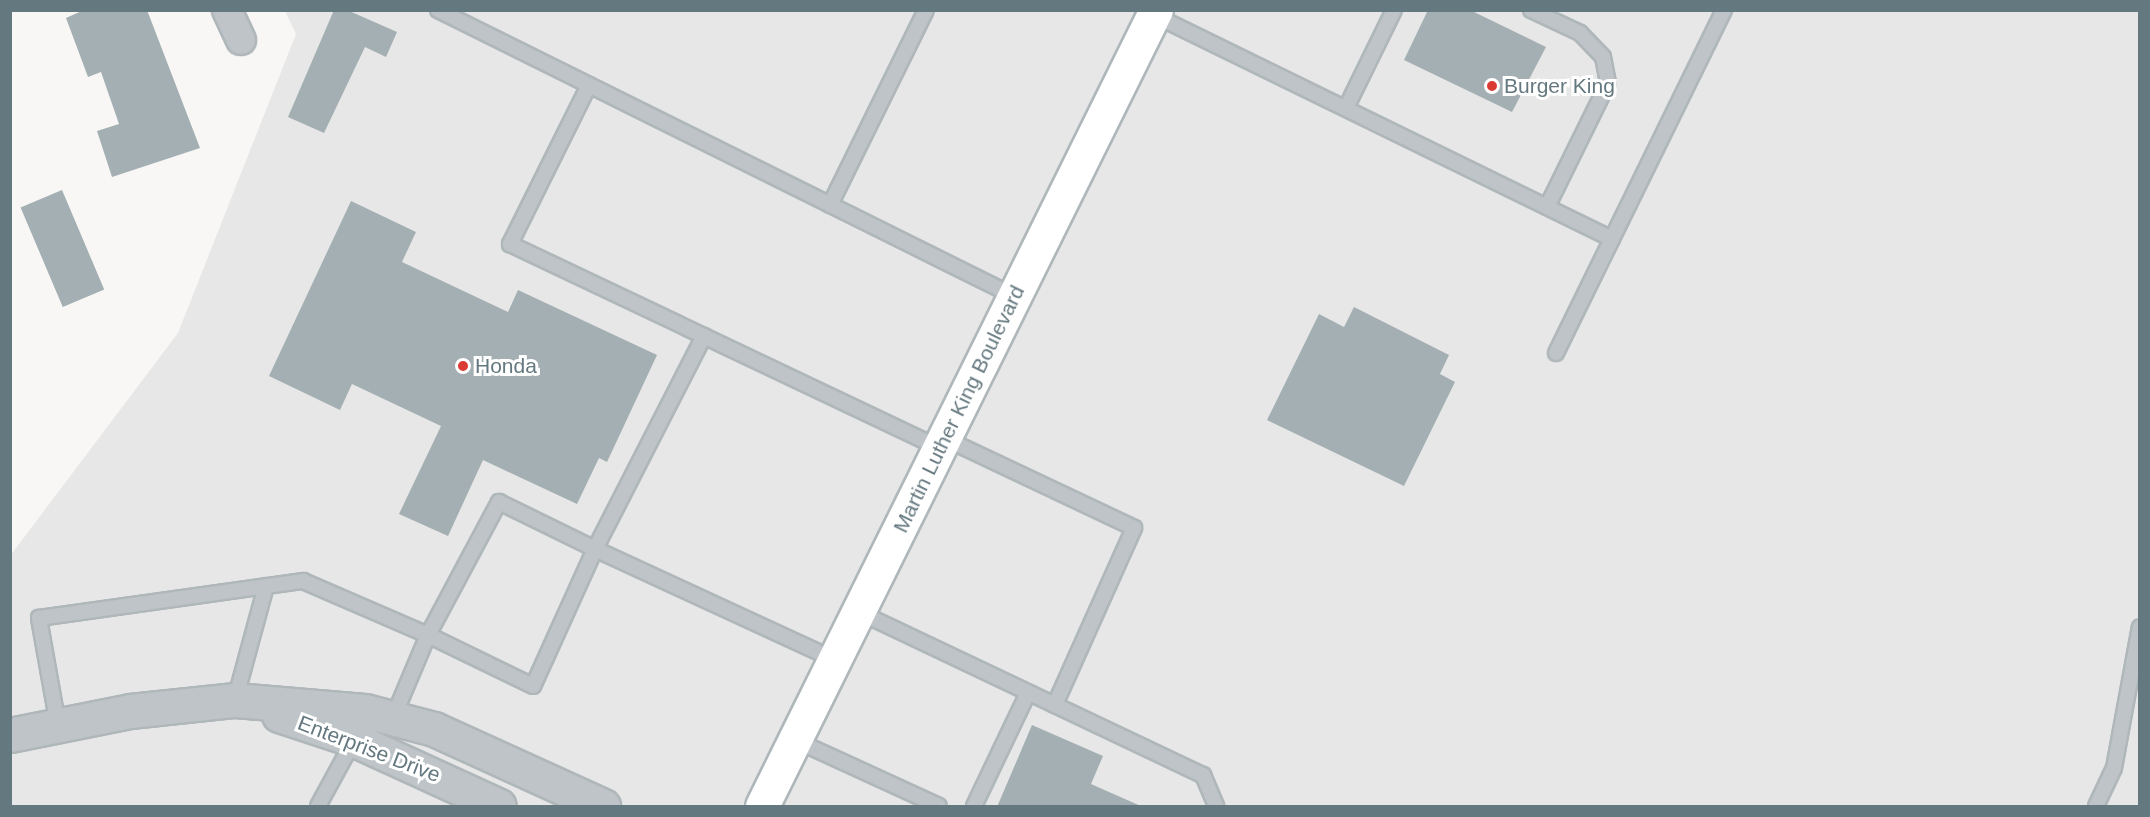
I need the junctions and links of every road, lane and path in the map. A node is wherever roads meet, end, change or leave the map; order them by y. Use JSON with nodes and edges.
{"nodes":[{"id":1,"x":227,"y":10,"type":"edge"},
{"id":2,"x":438,"y":10,"type":"edge"},
{"id":3,"x":926,"y":10,"type":"edge"},
{"id":4,"x":1394,"y":10,"type":"edge"},
{"id":5,"x":1531,"y":10,"type":"edge"},
{"id":6,"x":1724,"y":10,"type":"edge"},
{"id":7,"x":1155,"y":13,"type":"edge"},
{"id":8,"x":461,"y":16,"type":"edge"},
{"id":9,"x":241,"y":40,"type":"dead end"},
{"id":10,"x":589,"y":85,"type":"junction"},
{"id":11,"x":1346,"y":108,"type":"junction"},
{"id":12,"x":830,"y":205,"type":"junction"},
{"id":13,"x":1548,"y":207,"type":"junction"},
{"id":14,"x":1612,"y":239,"type":"junction"},
{"id":15,"x":1015,"y":296,"type":"junction"},
{"id":16,"x":704,"y":336,"type":"junction"},
{"id":17,"x":1556,"y":353,"type":"dead end"},
{"id":18,"x":943,"y":444,"type":"junction"},
{"id":19,"x":595,"y":549,"type":"junction"},
{"id":20,"x":266,"y":586,"type":"junction"},
{"id":21,"x":859,"y":612,"type":"junction"},
{"id":22,"x":2139,"y":627,"type":"edge"},
{"id":23,"x":428,"y":634,"type":"junction"},
{"id":24,"x":835,"y":660,"type":"junction"},
{"id":25,"x":1028,"y":693,"type":"junction"},
{"id":26,"x":235,"y":700,"type":"junction"},
{"id":27,"x":1054,"y":705,"type":"junction"},
{"id":28,"x":393,"y":718,"type":"junction"},
{"id":29,"x":58,"y":725,"type":"junction"},
{"id":30,"x":10,"y":735,"type":"edge"},
{"id":31,"x":355,"y":740,"type":"junction"},
{"id":32,"x":795,"y":740,"type":"junction"},
{"id":33,"x":318,"y":807,"type":"edge"},
{"id":34,"x":499,"y":807,"type":"edge"},
{"id":35,"x":603,"y":807,"type":"edge"},
{"id":36,"x":762,"y":807,"type":"edge"},
{"id":37,"x":939,"y":807,"type":"edge"},
{"id":38,"x":974,"y":807,"type":"edge"},
{"id":39,"x":1216,"y":807,"type":"edge"},
{"id":40,"x":2096,"y":807,"type":"edge"}],
"edges":[{"from":1,"to":9,"type":"street"},
{"from":2,"to":8,"type":"lane"},
{"from":3,"to":12,"type":"lane"},
{"from":4,"to":11,"type":"lane"},
{"from":5,"to":13,"type":"lane"},
{"from":6,"to":14,"type":"lane"},
{"from":7,"to":11,"type":"lane"},
{"from":7,"to":15,"type":"main road","name":"Martin Luther King Boulevard"},
{"from":8,"to":10,"type":"lane"},
{"from":10,"to":12,"type":"lane"},
{"from":10,"to":16,"type":"lane"},
{"from":11,"to":13,"type":"lane"},
{"from":12,"to":15,"type":"lane"},
{"from":13,"to":14,"type":"lane"},
{"from":14,"to":17,"type":"lane"},
{"from":15,"to":18,"type":"main road","name":"Martin Luther King Boulevard"},
{"from":16,"to":18,"type":"lane"},
{"from":16,"to":19,"type":"lane"},
{"from":18,"to":21,"type":"main road","name":"Martin Luther King Boulevard"},
{"from":18,"to":27,"type":"lane"},
{"from":19,"to":23,"type":"lane"},
{"from":19,"to":23,"type":"lane"},
{"from":19,"to":24,"type":"lane"},
{"from":20,"to":23,"type":"lane"},
{"from":20,"to":26,"type":"lane"},
{"from":20,"to":29,"type":"lane"},
{"from":21,"to":24,"type":"main road","name":"Martin Luther King Boulevard"},
{"from":21,"to":25,"type":"lane"},
{"from":22,"to":40,"type":"lane"},
{"from":23,"to":28,"type":"lane"},
{"from":24,"to":32,"type":"main road","name":"Martin Luther King Boulevard"},
{"from":25,"to":27,"type":"lane"},
{"from":25,"to":38,"type":"lane"},
{"from":26,"to":28,"type":"street","name":"Enterprise Drive"},
{"from":26,"to":29,"type":"street","name":"Enterprise Drive"},
{"from":26,"to":31,"type":"street","name":"Enterprise Drive"},
{"from":27,"to":39,"type":"lane"},
{"from":28,"to":35,"type":"street","name":"Enterprise Drive"},
{"from":29,"to":30,"type":"street","name":"Enterprise Drive"},
{"from":31,"to":33,"type":"lane"},
{"from":31,"to":34,"type":"street","name":"Enterprise Drive"},
{"from":32,"to":36,"type":"main road","name":"Martin Luther King Boulevard"},
{"from":32,"to":37,"type":"lane"}]}
